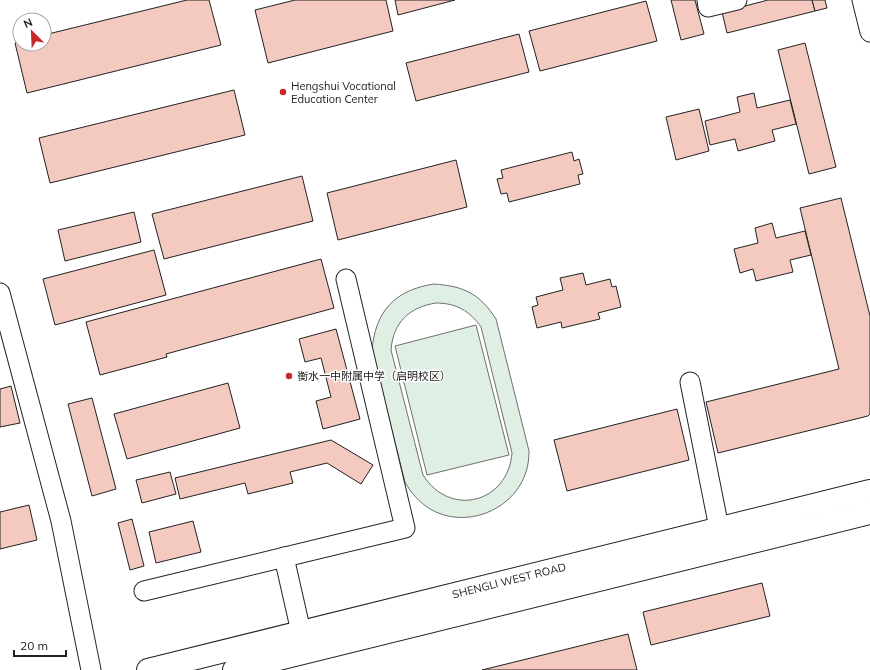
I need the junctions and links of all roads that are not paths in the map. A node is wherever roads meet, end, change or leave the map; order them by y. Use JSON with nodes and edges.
{"nodes":[{"id":1,"x":706,"y":0,"type":"edge"},
{"id":2,"x":737,"y":0,"type":"edge"},
{"id":3,"x":862,"y":0,"type":"edge"},
{"id":4,"x":870,"y":32,"type":"edge"},
{"id":5,"x":346,"y":279,"type":"dead end"},
{"id":6,"x":0,"y":293,"type":"edge"},
{"id":7,"x":690,"y":382,"type":"dead end"},
{"id":8,"x":870,"y":491,"type":"edge"},
{"id":9,"x":870,"y":513,"type":"edge"},
{"id":10,"x":719,"y":528,"type":"junction"},
{"id":11,"x":284,"y":557,"type":"junction"},
{"id":12,"x":144,"y":591,"type":"dead end"},
{"id":13,"x":301,"y":632,"type":"junction"},
{"id":14,"x":90,"y":670,"type":"edge"},
{"id":15,"x":148,"y":670,"type":"edge"},
{"id":16,"x":234,"y":670,"type":"edge"}],
"edges":[{"from":1,"to":2,"type":"street"},
{"from":3,"to":4,"type":"street"},
{"from":5,"to":11,"type":"street"},
{"from":6,"to":14,"type":"street"},
{"from":7,"to":10,"type":"street"},
{"from":8,"to":10,"type":"main road","name":"SHENGLI WEST ROAD"},
{"from":9,"to":16,"type":"main road","name":"SHENGLI WEST ROAD"},
{"from":10,"to":13,"type":"main road","name":"SHENGLI WEST ROAD"},
{"from":11,"to":12,"type":"street"},
{"from":11,"to":13,"type":"street"},
{"from":13,"to":15,"type":"main road","name":"SHENGLI WEST ROAD"}]}
